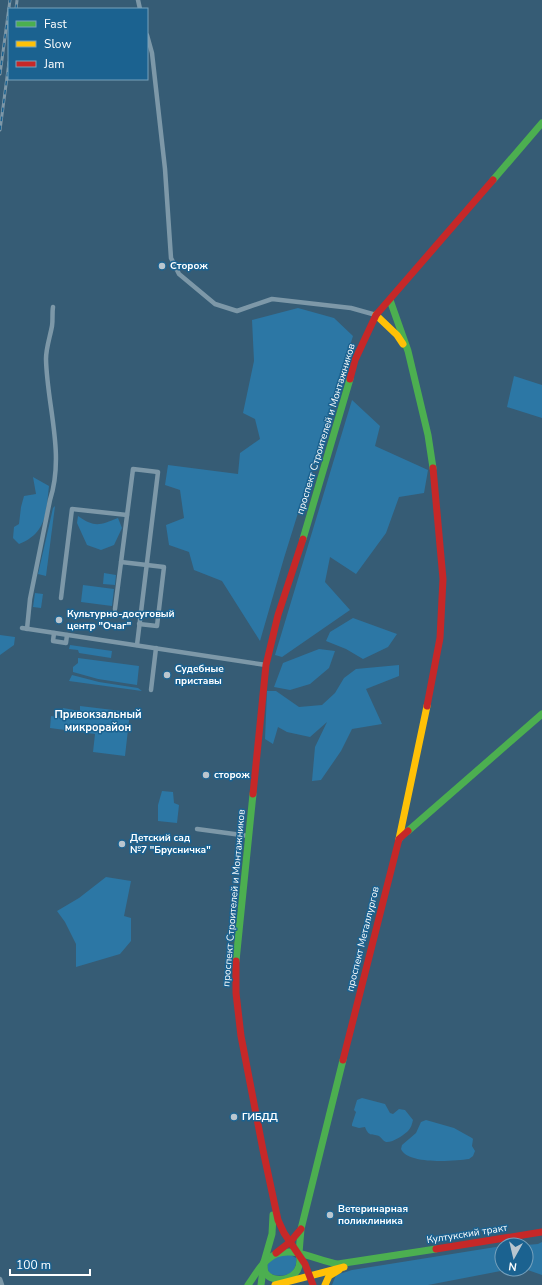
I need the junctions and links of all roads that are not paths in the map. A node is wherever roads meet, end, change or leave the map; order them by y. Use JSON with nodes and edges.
{"nodes":[{"id":1,"x":148,"y":39,"type":"edge"},
{"id":2,"x":542,"y":123,"type":"edge"},
{"id":3,"x":390,"y":300,"type":"junction"},
{"id":4,"x":53,"y":307,"type":"dead end"},
{"id":5,"x":376,"y":315,"type":"junction"},
{"id":6,"x":408,"y":351,"type":"junction"},
{"id":7,"x":127,"y":516,"type":"junction"},
{"id":8,"x":121,"y":562,"type":"junction"},
{"id":9,"x":146,"y":565,"type":"junction"},
{"id":10,"x":61,"y":598,"type":"dead end"},
{"id":11,"x":115,"y":609,"type":"dead end"},
{"id":12,"x":139,"y":624,"type":"junction"},
{"id":13,"x":54,"y":633,"type":"junction"},
{"id":14,"x":67,"y":635,"type":"junction"},
{"id":15,"x":137,"y":645,"type":"junction"},
{"id":16,"x":156,"y":648,"type":"junction"},
{"id":17,"x":266,"y":665,"type":"junction"},
{"id":18,"x":150,"y":690,"type":"dead end"},
{"id":19,"x":542,"y":714,"type":"edge"},
{"id":20,"x":197,"y":829,"type":"dead end"},
{"id":21,"x":249,"y":836,"type":"junction"},
{"id":22,"x":399,"y":839,"type":"junction"},
{"id":23,"x":273,"y":1202,"type":"junction"},
{"id":24,"x":301,"y":1229,"type":"junction"},
{"id":25,"x":542,"y":1232,"type":"edge"},
{"id":26,"x":290,"y":1242,"type":"junction"},
{"id":27,"x":299,"y":1253,"type":"junction"},
{"id":28,"x":275,"y":1254,"type":"junction"},
{"id":29,"x":395,"y":1256,"type":"junction"},
{"id":30,"x":264,"y":1262,"type":"junction"},
{"id":31,"x":345,"y":1266,"type":"junction"},
{"id":32,"x":310,"y":1276,"type":"junction"},
{"id":33,"x":0,"y":1279,"type":"edge"},
{"id":34,"x":286,"y":1281,"type":"junction"},
{"id":35,"x":2,"y":1285,"type":"edge"},
{"id":36,"x":248,"y":1285,"type":"edge"},
{"id":37,"x":261,"y":1285,"type":"edge"},
{"id":38,"x":275,"y":1285,"type":"edge"},
{"id":39,"x":313,"y":1285,"type":"edge"},
{"id":40,"x":325,"y":1285,"type":"edge"}],
"edges":[{"from":1,"to":5,"type":"street"},
{"from":2,"to":3,"type":"street","name":"проспект Строителей и Монтажников"},
{"from":3,"to":5,"type":"street","name":"проспект Строителей и Монтажников"},
{"from":3,"to":6,"type":"street","name":"проспект Металлургов"},
{"from":4,"to":13,"type":"street"},
{"from":5,"to":6,"type":"street"},
{"from":5,"to":17,"type":"street","name":"проспект Строителей и Монтажников"},
{"from":6,"to":22,"type":"street","name":"проспект Металлургов"},
{"from":7,"to":8,"type":"street"},
{"from":7,"to":9,"type":"street"},
{"from":7,"to":10,"type":"street"},
{"from":8,"to":9,"type":"street"},
{"from":8,"to":11,"type":"street"},
{"from":9,"to":12,"type":"street"},
{"from":9,"to":12,"type":"street"},
{"from":12,"to":15,"type":"street"},
{"from":13,"to":14,"type":"street"},
{"from":13,"to":14,"type":"street"},
{"from":14,"to":15,"type":"street"},
{"from":15,"to":16,"type":"street"},
{"from":16,"to":17,"type":"street"},
{"from":16,"to":18,"type":"street"},
{"from":17,"to":21,"type":"street","name":"проспект Строителей и Монтажников"},
{"from":19,"to":22,"type":"street"},
{"from":20,"to":21,"type":"street"},
{"from":21,"to":23,"type":"street","name":"проспект Строителей и Монтажников"},
{"from":22,"to":24,"type":"street","name":"проспект Металлургов"},
{"from":23,"to":26,"type":"street","name":"проспект Строителей и Монтажников"},
{"from":23,"to":30,"type":"street","name":"проспект Строителей и Монтажников"},
{"from":24,"to":26,"type":"street","name":"проспект Металлургов"},
{"from":24,"to":27,"type":"street","name":"проспект Металлургов"},
{"from":25,"to":29,"type":"street","name":"Култукский тракт"},
{"from":26,"to":27,"type":"street","name":"проспект Строителей и Монтажников"},
{"from":26,"to":28,"type":"street","name":"проспект Металлургов"},
{"from":27,"to":28,"type":"street"},
{"from":27,"to":29,"type":"street"},
{"from":27,"to":32,"type":"street","name":"проспект Строителей и Монтажников"},
{"from":27,"to":34,"type":"street"},
{"from":28,"to":30,"type":"street"},
{"from":29,"to":31,"type":"street"},
{"from":30,"to":34,"type":"street"},
{"from":30,"to":36,"type":"street"},
{"from":30,"to":37,"type":"street"},
{"from":31,"to":32,"type":"street"},
{"from":31,"to":40,"type":"street"},
{"from":32,"to":34,"type":"street"},
{"from":32,"to":39,"type":"street","name":"проспект Строителей и Монтажников"},
{"from":33,"to":35,"type":"street"},
{"from":34,"to":38,"type":"street"}]}
